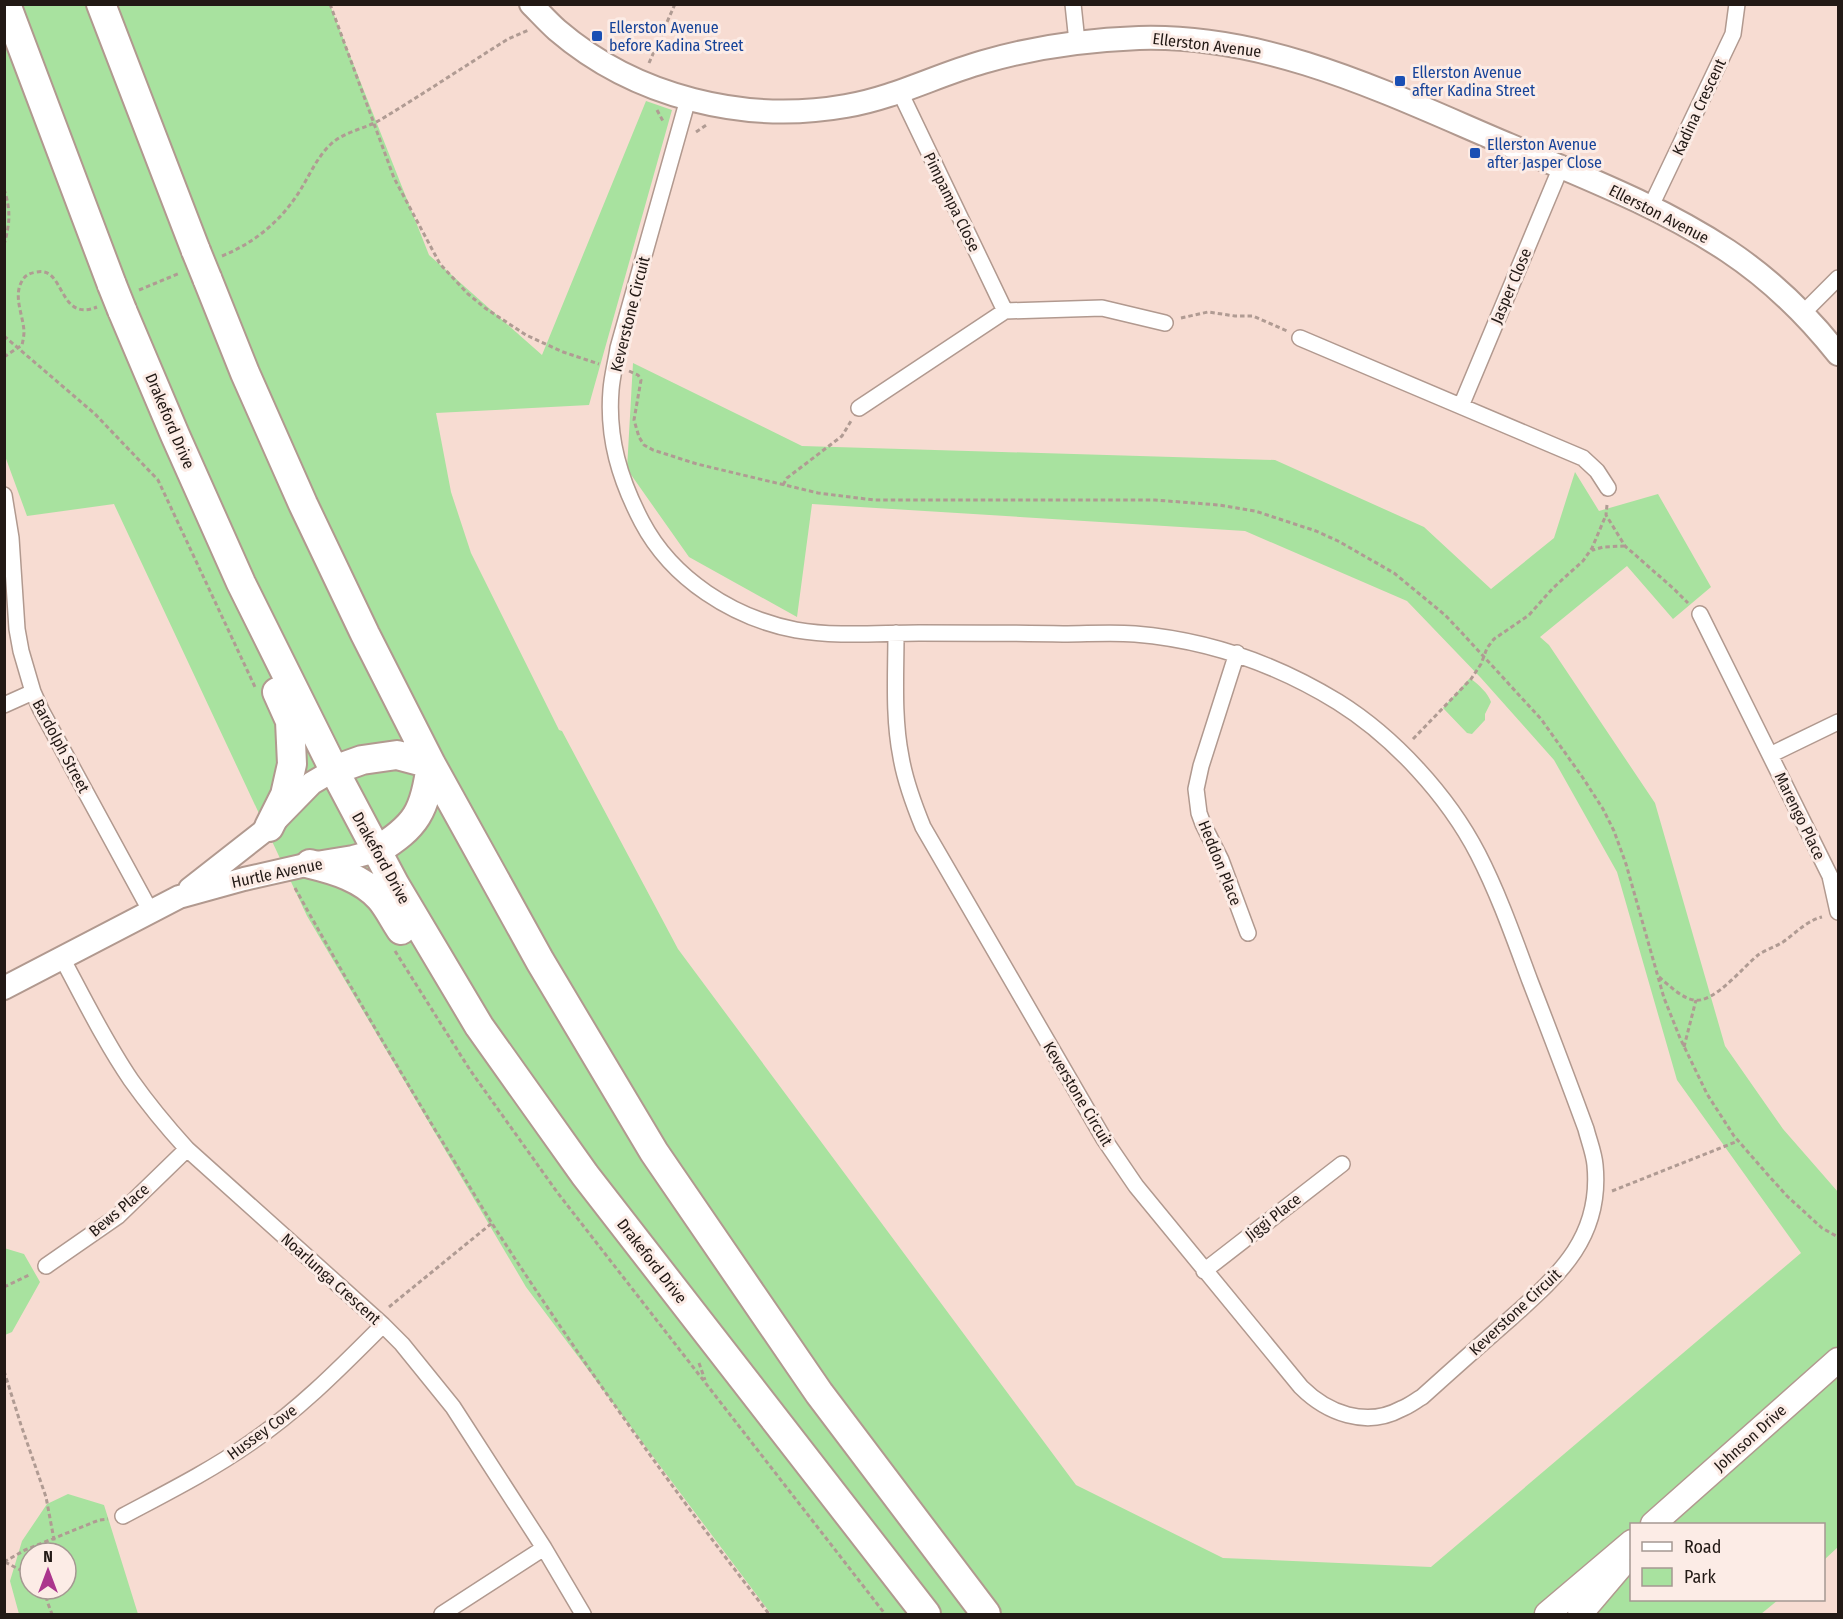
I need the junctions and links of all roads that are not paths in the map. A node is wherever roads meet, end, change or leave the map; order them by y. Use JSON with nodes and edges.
{"nodes":[{"id":1,"x":6,"y":4,"type":"edge"},
{"id":2,"x":102,"y":4,"type":"edge"},
{"id":3,"x":531,"y":4,"type":"edge"},
{"id":4,"x":1072,"y":4,"type":"edge"},
{"id":5,"x":1737,"y":4,"type":"edge"},
{"id":6,"x":1077,"y":42,"type":"junction"},
{"id":7,"x":900,"y":92,"type":"junction"},
{"id":8,"x":688,"y":99,"type":"junction"},
{"id":9,"x":1562,"y":167,"type":"junction"},
{"id":10,"x":1651,"y":206,"type":"junction"},
{"id":11,"x":1839,"y":278,"type":"edge"},
{"id":12,"x":1005,"y":311,"type":"junction"},
{"id":13,"x":1803,"y":313,"type":"junction"},
{"id":14,"x":1165,"y":322,"type":"road end"},
{"id":15,"x":1300,"y":338,"type":"road end"},
{"id":16,"x":1839,"y":354,"type":"edge"},
{"id":17,"x":1461,"y":405,"type":"junction"},
{"id":18,"x":859,"y":408,"type":"road end"},
{"id":19,"x":1608,"y":488,"type":"road end"},
{"id":20,"x":4,"y":495,"type":"edge"},
{"id":21,"x":241,"y":583,"type":"junction"},
{"id":22,"x":1700,"y":614,"type":"road end"},
{"id":23,"x":896,"y":633,"type":"junction"},
{"id":24,"x":1237,"y":653,"type":"junction"},
{"id":25,"x":33,"y":692,"type":"junction"},
{"id":26,"x":4,"y":705,"type":"edge"},
{"id":27,"x":1839,"y":722,"type":"edge"},
{"id":28,"x":1770,"y":755,"type":"junction"},
{"id":29,"x":431,"y":764,"type":"junction"},
{"id":30,"x":333,"y":770,"type":"junction"},
{"id":31,"x":269,"y":827,"type":"junction"},
{"id":32,"x":376,"y":850,"type":"junction"},
{"id":33,"x":310,"y":864,"type":"junction"},
{"id":34,"x":179,"y":897,"type":"junction"},
{"id":35,"x":150,"y":912,"type":"junction"},
{"id":36,"x":1833,"y":913,"type":"edge"},
{"id":37,"x":1248,"y":933,"type":"dead end"},
{"id":38,"x":62,"y":958,"type":"junction"},
{"id":39,"x":4,"y":988,"type":"edge"},
{"id":40,"x":479,"y":1026,"type":"junction"},
{"id":41,"x":187,"y":1149,"type":"junction"},
{"id":42,"x":1342,"y":1164,"type":"dead end"},
{"id":43,"x":46,"y":1266,"type":"road end"},
{"id":44,"x":1204,"y":1271,"type":"junction"},
{"id":45,"x":379,"y":1322,"type":"junction"},
{"id":46,"x":1839,"y":1360,"type":"edge"},
{"id":47,"x":123,"y":1516,"type":"road end"},
{"id":48,"x":1657,"y":1522,"type":"edge"},
{"id":49,"x":1630,"y":1544,"type":"edge"},
{"id":50,"x":544,"y":1548,"type":"junction"},
{"id":51,"x":1630,"y":1555,"type":"edge"},
{"id":52,"x":442,"y":1614,"type":"edge"},
{"id":53,"x":583,"y":1614,"type":"edge"},
{"id":54,"x":926,"y":1614,"type":"edge"},
{"id":55,"x":986,"y":1614,"type":"edge"},
{"id":56,"x":1547,"y":1614,"type":"edge"},
{"id":57,"x":1580,"y":1614,"type":"edge"}],
"edges":[{"from":1,"to":21,"type":"highway","name":"Drakeford Drive"},
{"from":2,"to":29,"type":"highway","bridge":true},
{"from":3,"to":8,"type":"street","name":"Ellerston Avenue"},
{"from":4,"to":6,"type":"street"},
{"from":5,"to":10,"type":"street","name":"Kadina Crescent"},
{"from":6,"to":7,"type":"street","name":"Ellerston Avenue"},
{"from":6,"to":9,"type":"street","name":"Ellerston Avenue"},
{"from":7,"to":8,"type":"street","name":"Ellerston Avenue"},
{"from":7,"to":12,"type":"street","name":"Pimpampa Close"},
{"from":8,"to":23,"type":"street","name":"Keverstone Circuit"},
{"from":9,"to":10,"type":"street","name":"Ellerston Avenue"},
{"from":9,"to":17,"type":"street","name":"Jasper Close"},
{"from":10,"to":13,"type":"street","name":"Ellerston Avenue"},
{"from":11,"to":13,"type":"street"},
{"from":12,"to":14,"type":"street"},
{"from":12,"to":18,"type":"street"},
{"from":13,"to":16,"type":"street","name":"Ellerston Avenue"},
{"from":15,"to":17,"type":"street"},
{"from":17,"to":19,"type":"street"},
{"from":20,"to":25,"type":"street","name":"Bardolph Street"},
{"from":21,"to":30,"type":"highway","name":"Drakeford Drive"},
{"from":21,"to":31,"type":"highway"},
{"from":22,"to":28,"type":"street","name":"Marengo Place"},
{"from":23,"to":24,"type":"street","name":"Keverstone Circuit"},
{"from":23,"to":44,"type":"street","name":"Keverstone Circuit"},
{"from":24,"to":37,"type":"street","name":"Heddon Place"},
{"from":24,"to":44,"type":"street","name":"Keverstone Circuit"},
{"from":25,"to":26,"type":"street"},
{"from":25,"to":35,"type":"street","name":"Bardolph Street"},
{"from":27,"to":28,"type":"street","name":"Marengo Place"},
{"from":28,"to":36,"type":"street","name":"Marengo Place"},
{"from":29,"to":30,"type":"highway"},
{"from":29,"to":32,"type":"highway"},
{"from":29,"to":55,"type":"highway"},
{"from":30,"to":31,"type":"street","name":"Hurtle Avenue"},
{"from":30,"to":32,"type":"highway","name":"Drakeford Drive"},
{"from":31,"to":34,"type":"street","name":"Hurtle Avenue"},
{"from":32,"to":33,"type":"street","name":"Hurtle Avenue"},
{"from":32,"to":40,"type":"highway","name":"Drakeford Drive"},
{"from":33,"to":34,"type":"street","name":"Hurtle Avenue"},
{"from":33,"to":40,"type":"highway"},
{"from":34,"to":35,"type":"street","name":"Hurtle Avenue"},
{"from":35,"to":38,"type":"street","name":"Hurtle Avenue"},
{"from":38,"to":39,"type":"street","name":"Hurtle Avenue"},
{"from":38,"to":41,"type":"street","name":"Noarlunga Crescent"},
{"from":40,"to":54,"type":"highway","name":"Drakeford Drive"},
{"from":41,"to":43,"type":"street","name":"Bews Place"},
{"from":41,"to":45,"type":"street","name":"Noarlunga Crescent"},
{"from":42,"to":44,"type":"street","name":"Jiggi Place"},
{"from":45,"to":47,"type":"street","name":"Hussey Cove"},
{"from":45,"to":50,"type":"street","name":"Noarlunga Crescent"},
{"from":46,"to":48,"type":"main road","name":"Johnson Drive"},
{"from":49,"to":56,"type":"main road"},
{"from":50,"to":52,"type":"street"},
{"from":50,"to":53,"type":"street","name":"Noarlunga Crescent"},
{"from":51,"to":57,"type":"main road"}]}
